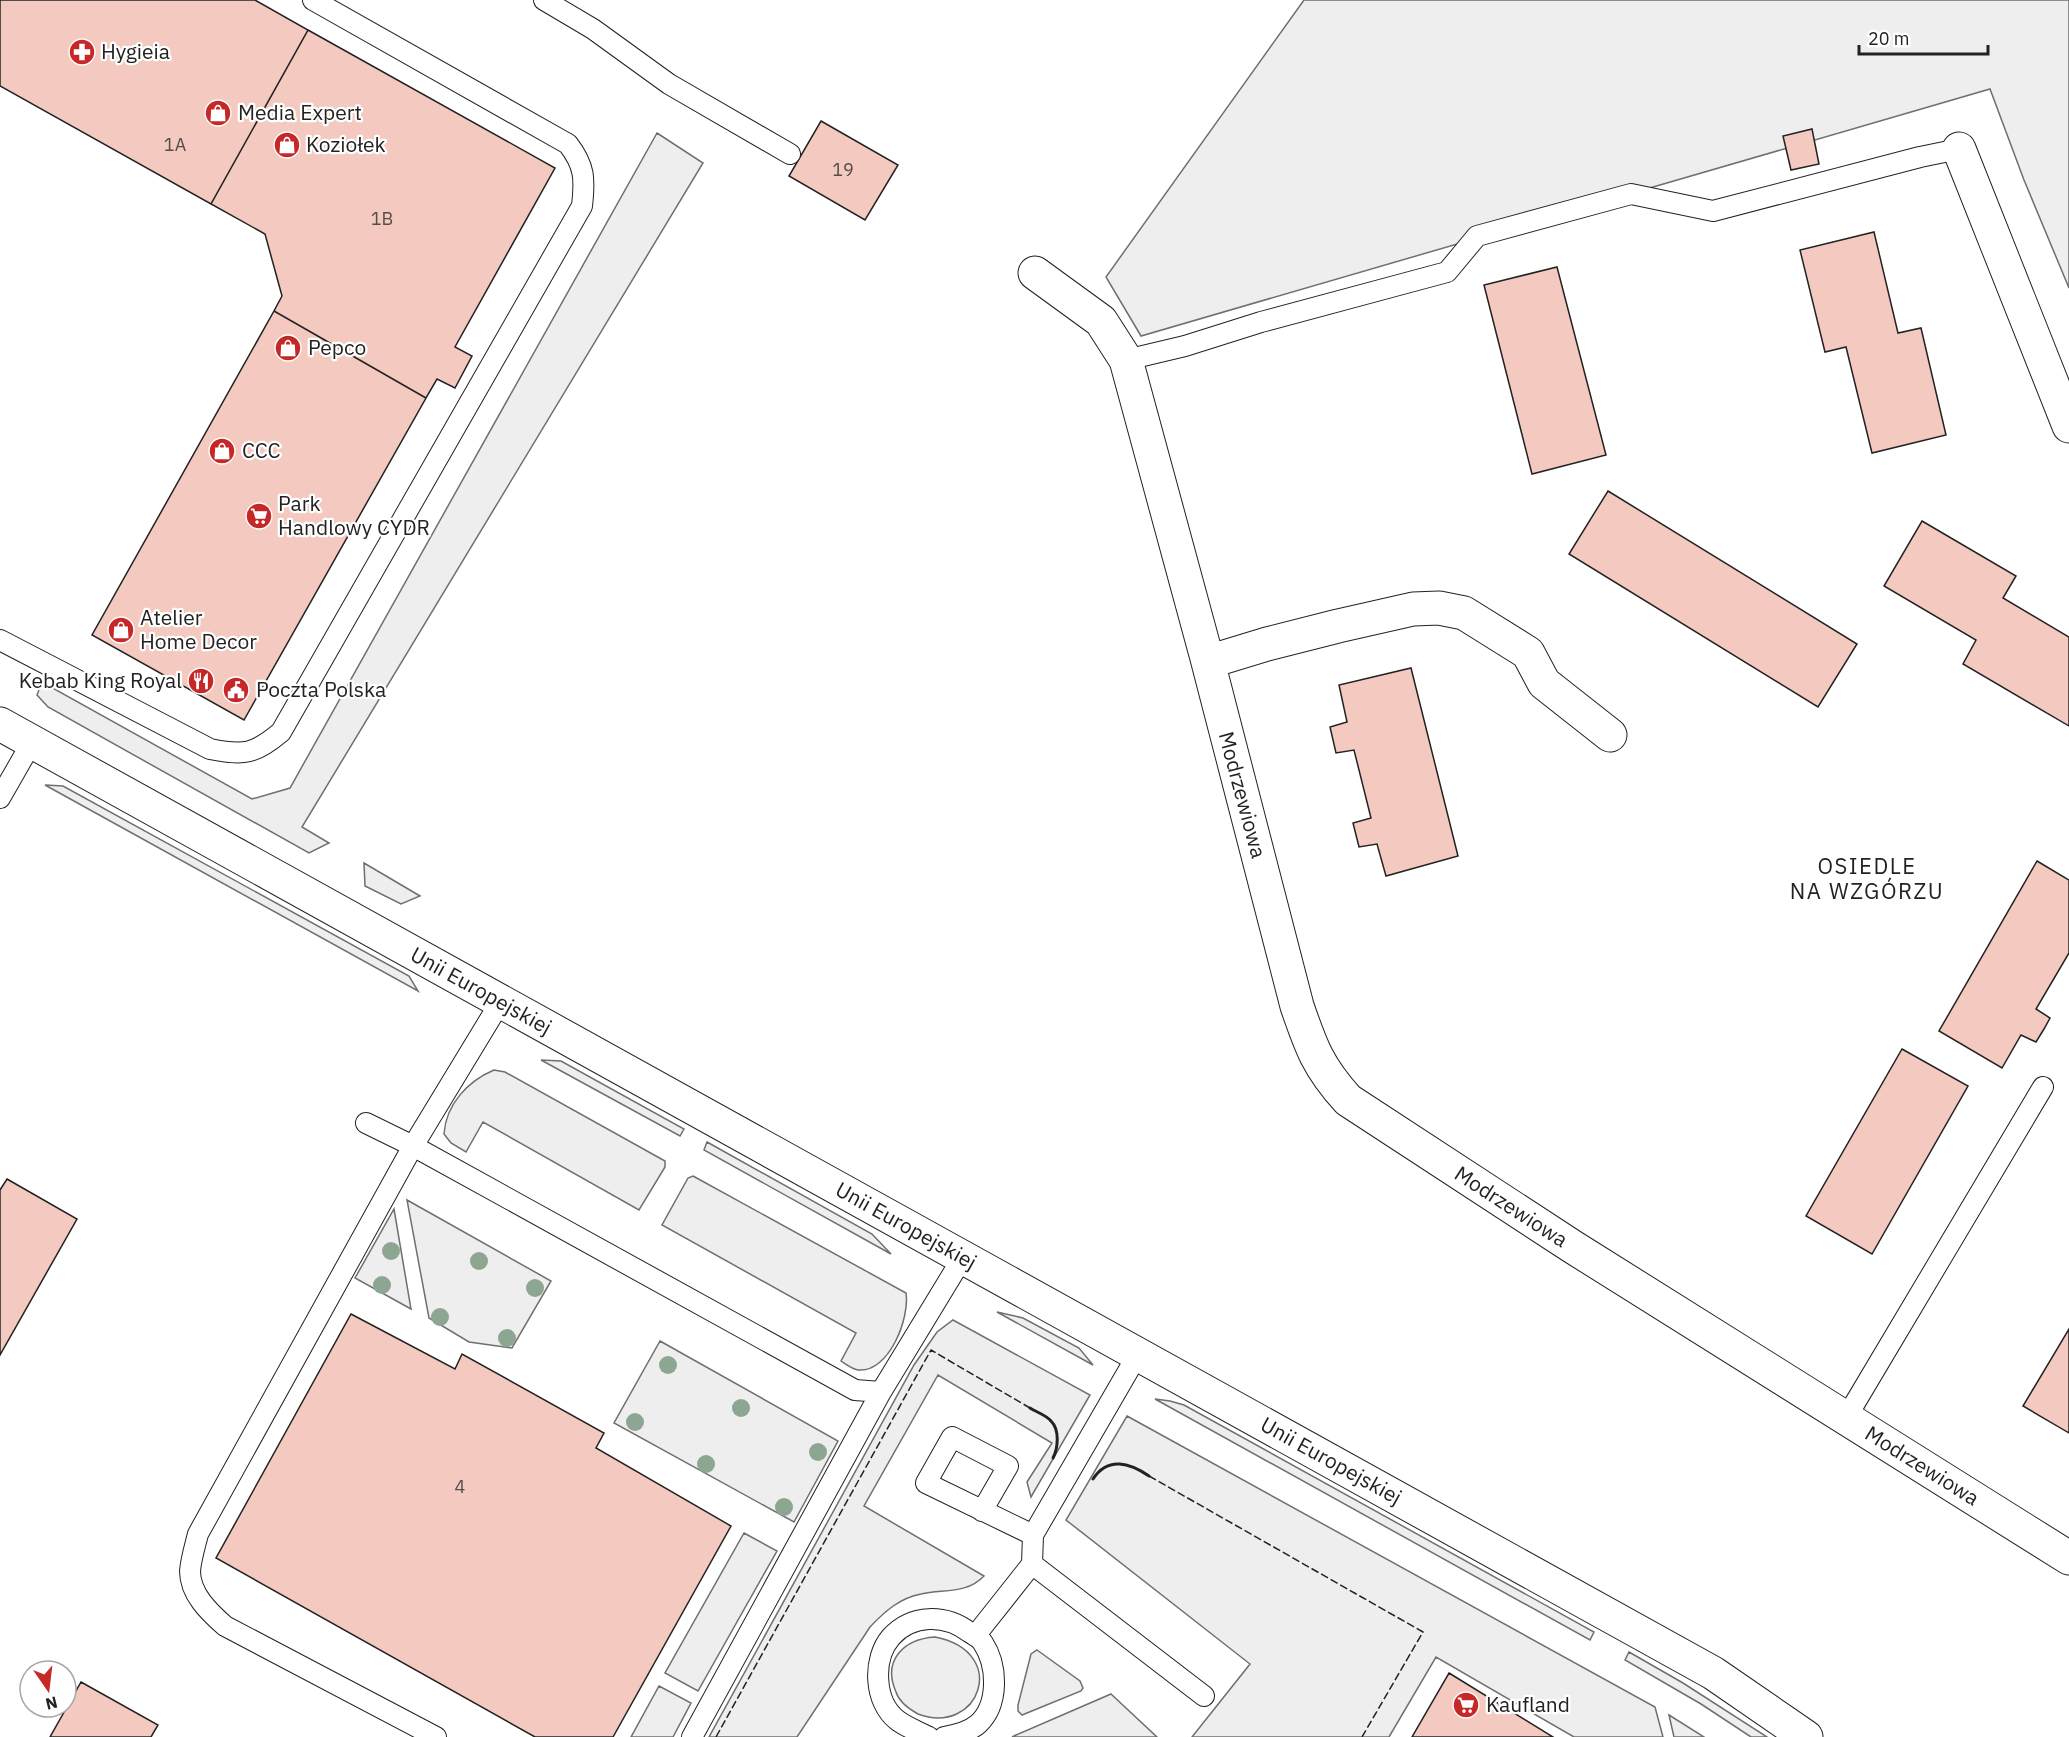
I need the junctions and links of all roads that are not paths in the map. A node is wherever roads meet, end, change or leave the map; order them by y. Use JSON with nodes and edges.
{"nodes":[{"id":1,"x":313,"y":0,"type":"edge"},
{"id":2,"x":544,"y":0,"type":"edge"},
{"id":3,"x":1959,"y":149,"type":"joint"},
{"id":4,"x":790,"y":154,"type":"dead end"},
{"id":5,"x":1035,"y":273,"type":"dead end"},
{"id":6,"x":1126,"y":360,"type":"junction"},
{"id":7,"x":2069,"y":426,"type":"edge"},
{"id":8,"x":0,"y":640,"type":"edge"},
{"id":9,"x":1208,"y":662,"type":"junction"},
{"id":10,"x":0,"y":724,"type":"edge"},
{"id":11,"x":1610,"y":735,"type":"dead end"},
{"id":12,"x":32,"y":742,"type":"junction"},
{"id":13,"x":0,"y":798,"type":"edge"},
{"id":14,"x":501,"y":1001,"type":"junction"},
{"id":15,"x":2043,"y":1087,"type":"dead end"},
{"id":16,"x":366,"y":1123,"type":"dead end"},
{"id":17,"x":413,"y":1146,"type":"junction"},
{"id":18,"x":963,"y":1257,"type":"junction"},
{"id":19,"x":1138,"y":1354,"type":"junction"},
{"id":20,"x":881,"y":1392,"type":"junction"},
{"id":21,"x":1846,"y":1418,"type":"junction"},
{"id":22,"x":982,"y":1511,"type":"dead end"},
{"id":23,"x":1032,"y":1535,"type":"junction"},
{"id":24,"x":2069,"y":1558,"type":"edge"},
{"id":25,"x":1032,"y":1564,"type":"junction"},
{"id":26,"x":975,"y":1636,"type":"junction"},
{"id":27,"x":1204,"y":1696,"type":"dead end"},
{"id":28,"x":436,"y":1737,"type":"edge"},
{"id":29,"x":692,"y":1737,"type":"edge"},
{"id":30,"x":929,"y":1737,"type":"edge"},
{"id":31,"x":944,"y":1737,"type":"edge"},
{"id":32,"x":1806,"y":1737,"type":"edge"}],
"edges":[{"from":1,"to":8,"type":"lane"},
{"from":2,"to":4,"type":"lane"},
{"from":3,"to":6,"type":"lane"},
{"from":3,"to":7,"type":"street"},
{"from":5,"to":6,"type":"street","name":"Modrzewiowa"},
{"from":6,"to":9,"type":"street","name":"Modrzewiowa"},
{"from":9,"to":11,"type":"street"},
{"from":9,"to":21,"type":"street","name":"Modrzewiowa"},
{"from":10,"to":12,"type":"street","name":"Unii Europejskiej"},
{"from":12,"to":13,"type":"lane"},
{"from":12,"to":14,"type":"street","name":"Unii Europejskiej"},
{"from":14,"to":17,"type":"lane"},
{"from":14,"to":18,"type":"street","name":"Unii Europejskiej"},
{"from":15,"to":21,"type":"lane"},
{"from":16,"to":17,"type":"lane"},
{"from":17,"to":20,"type":"lane"},
{"from":17,"to":28,"type":"lane"},
{"from":18,"to":19,"type":"street","name":"Unii Europejskiej"},
{"from":18,"to":20,"type":"lane"},
{"from":19,"to":23,"type":"lane"},
{"from":19,"to":32,"type":"street","name":"Unii Europejskiej"},
{"from":20,"to":29,"type":"lane"},
{"from":21,"to":24,"type":"street","name":"Modrzewiowa"},
{"from":22,"to":23,"type":"lane"},
{"from":23,"to":25,"type":"lane"},
{"from":25,"to":26,"type":"lane"},
{"from":25,"to":27,"type":"lane"},
{"from":26,"to":30,"type":"lane"},
{"from":26,"to":31,"type":"lane"}]}
